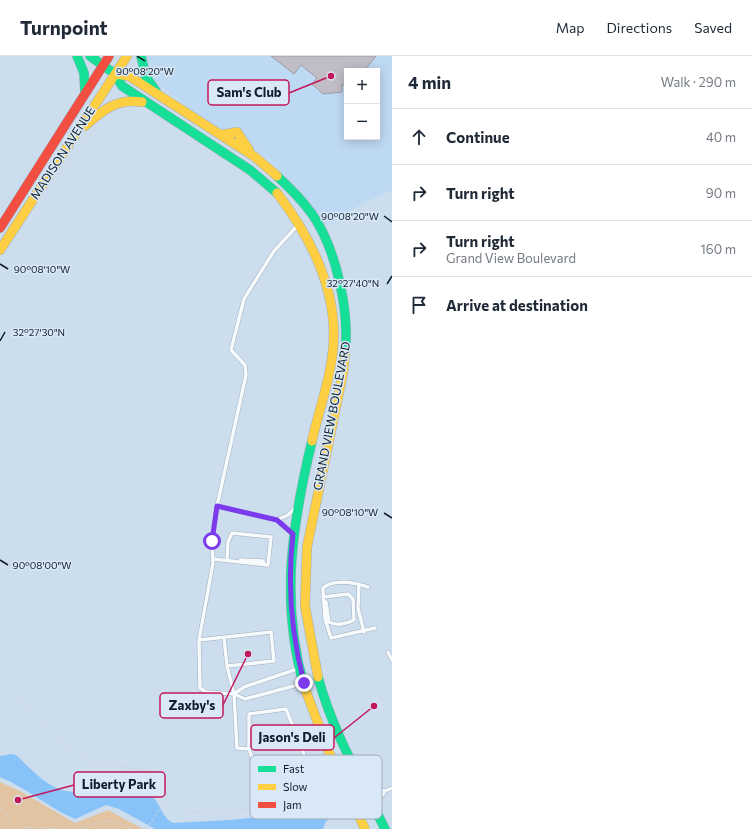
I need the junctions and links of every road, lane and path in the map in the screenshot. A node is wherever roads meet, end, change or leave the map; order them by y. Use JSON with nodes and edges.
{"nodes":[{"id":1,"x":77,"y":56,"type":"edge"},
{"id":2,"x":90,"y":56,"type":"edge"},
{"id":3,"x":109,"y":56,"type":"edge"},
{"id":4,"x":127,"y":56,"type":"edge"},
{"id":5,"x":141,"y":56,"type":"edge"},
{"id":6,"x":103,"y":65,"type":"junction"},
{"id":7,"x":114,"y":74,"type":"junction"},
{"id":8,"x":85,"y":92,"type":"junction"},
{"id":9,"x":160,"y":96,"type":"junction"},
{"id":10,"x":148,"y":103,"type":"junction"},
{"id":11,"x":97,"y":126,"type":"dead end"},
{"id":12,"x":74,"y":136,"type":"junction"},
{"id":13,"x":59,"y":176,"type":"dead end"},
{"id":14,"x":300,"y":223,"type":"junction"},
{"id":15,"x":0,"y":228,"type":"edge"},
{"id":16,"x":0,"y":250,"type":"edge"},
{"id":17,"x":217,"y":506,"type":"junction"},
{"id":18,"x":297,"y":506,"type":"junction"},
{"id":19,"x":277,"y":520,"type":"junction"},
{"id":20,"x":293,"y":534,"type":"junction"},
{"id":21,"x":213,"y":559,"type":"junction"},
{"id":22,"x":227,"y":561,"type":"junction"},
{"id":23,"x":359,"y":584,"type":"junction"},
{"id":24,"x":368,"y":586,"type":"dead end"},
{"id":25,"x":323,"y":599,"type":"junction"},
{"id":26,"x":376,"y":628,"type":"dead end"},
{"id":27,"x":364,"y":632,"type":"junction"},
{"id":28,"x":224,"y":638,"type":"junction"},
{"id":29,"x":200,"y":640,"type":"junction"},
{"id":30,"x":388,"y":652,"type":"dead end"},
{"id":31,"x":392,"y":660,"type":"edge"},
{"id":32,"x":227,"y":666,"type":"junction"},
{"id":33,"x":300,"y":668,"type":"junction"},
{"id":34,"x":304,"y":683,"type":"junction"},
{"id":35,"x":0,"y":686,"type":"edge"},
{"id":36,"x":234,"y":694,"type":"junction"},
{"id":37,"x":249,"y":749,"type":"junction"},
{"id":38,"x":251,"y":755,"type":"edge"},
{"id":39,"x":304,"y":755,"type":"edge"},
{"id":40,"x":331,"y":755,"type":"edge"},
{"id":41,"x":350,"y":755,"type":"edge"},
{"id":42,"x":392,"y":788,"type":"edge"},
{"id":43,"x":382,"y":791,"type":"edge"},
{"id":44,"x":385,"y":792,"type":"junction"},
{"id":45,"x":382,"y":796,"type":"edge"},
{"id":46,"x":168,"y":797,"type":"junction"},
{"id":47,"x":0,"y":807,"type":"edge"},
{"id":48,"x":250,"y":808,"type":"edge"},
{"id":49,"x":360,"y":819,"type":"edge"},
{"id":50,"x":380,"y":819,"type":"edge"},
{"id":51,"x":11,"y":829,"type":"edge"},
{"id":52,"x":19,"y":829,"type":"edge"},
{"id":53,"x":64,"y":829,"type":"edge"},
{"id":54,"x":80,"y":829,"type":"edge"},
{"id":55,"x":133,"y":829,"type":"edge"},
{"id":56,"x":146,"y":829,"type":"edge"},
{"id":57,"x":365,"y":829,"type":"edge"},
{"id":58,"x":385,"y":829,"type":"edge"}],
"edges":[{"from":1,"to":8,"type":"main road"},
{"from":2,"to":6,"type":"main road","name":"GRAND VIEW BOULEVARD"},
{"from":3,"to":6,"type":"main road"},
{"from":4,"to":7,"type":"main road","name":"MADISON AVENUE"},
{"from":5,"to":9,"type":"main road"},
{"from":6,"to":7,"type":"main road","name":"GRAND VIEW BOULEVARD"},
{"from":6,"to":8,"type":"main road"},
{"from":7,"to":9,"type":"main road","name":"GRAND VIEW BOULEVARD"},
{"from":7,"to":10,"type":"main road","name":"GRAND VIEW BOULEVARD"},
{"from":7,"to":12,"type":"main road","name":"MADISON AVENUE"},
{"from":8,"to":15,"type":"main road"},
{"from":9,"to":41,"type":"main road","name":"GRAND VIEW BOULEVARD"},
{"from":10,"to":12,"type":"main road"},
{"from":10,"to":14,"type":"main road","name":"GRAND VIEW BOULEVARD"},
{"from":11,"to":13,"type":"path"},
{"from":12,"to":16,"type":"main road","name":"MADISON AVENUE"},
{"from":14,"to":17,"type":"lane"},
{"from":14,"to":18,"type":"main road","name":"GRAND VIEW BOULEVARD"},
{"from":17,"to":19,"type":"lane"},
{"from":17,"to":21,"type":"lane"},
{"from":18,"to":19,"type":"lane"},
{"from":18,"to":20,"type":"main road","name":"GRAND VIEW BOULEVARD"},
{"from":19,"to":20,"type":"lane"},
{"from":20,"to":33,"type":"main road","name":"GRAND VIEW BOULEVARD"},
{"from":21,"to":22,"type":"lane"},
{"from":21,"to":29,"type":"lane"},
{"from":22,"to":22,"type":"lane"},
{"from":23,"to":24,"type":"lane"},
{"from":23,"to":25,"type":"lane"},
{"from":23,"to":27,"type":"lane"},
{"from":25,"to":25,"type":"lane"},
{"from":25,"to":27,"type":"lane"},
{"from":26,"to":27,"type":"lane"},
{"from":28,"to":29,"type":"lane"},
{"from":28,"to":32,"type":"lane"},
{"from":28,"to":32,"type":"lane"},
{"from":29,"to":36,"type":"lane"},
{"from":30,"to":31,"type":"lane"},
{"from":32,"to":36,"type":"lane"},
{"from":33,"to":34,"type":"main road","name":"GRAND VIEW BOULEVARD"},
{"from":33,"to":36,"type":"lane"},
{"from":34,"to":36,"type":"lane"},
{"from":34,"to":40,"type":"main road","name":"GRAND VIEW BOULEVARD"},
{"from":35,"to":46,"type":"path"},
{"from":36,"to":37,"type":"lane"},
{"from":37,"to":38,"type":"lane"},
{"from":37,"to":39,"type":"lane"},
{"from":42,"to":44,"type":"lane"},
{"from":43,"to":44,"type":"lane"},
{"from":44,"to":45,"type":"lane"},
{"from":46,"to":48,"type":"path"},
{"from":46,"to":56,"type":"path"},
{"from":47,"to":51,"type":"path"},
{"from":49,"to":57,"type":"main road","name":"GRAND VIEW BOULEVARD"},
{"from":50,"to":58,"type":"main road","name":"GRAND VIEW BOULEVARD"},
{"from":52,"to":53,"type":"path"},
{"from":54,"to":55,"type":"path"}]}
